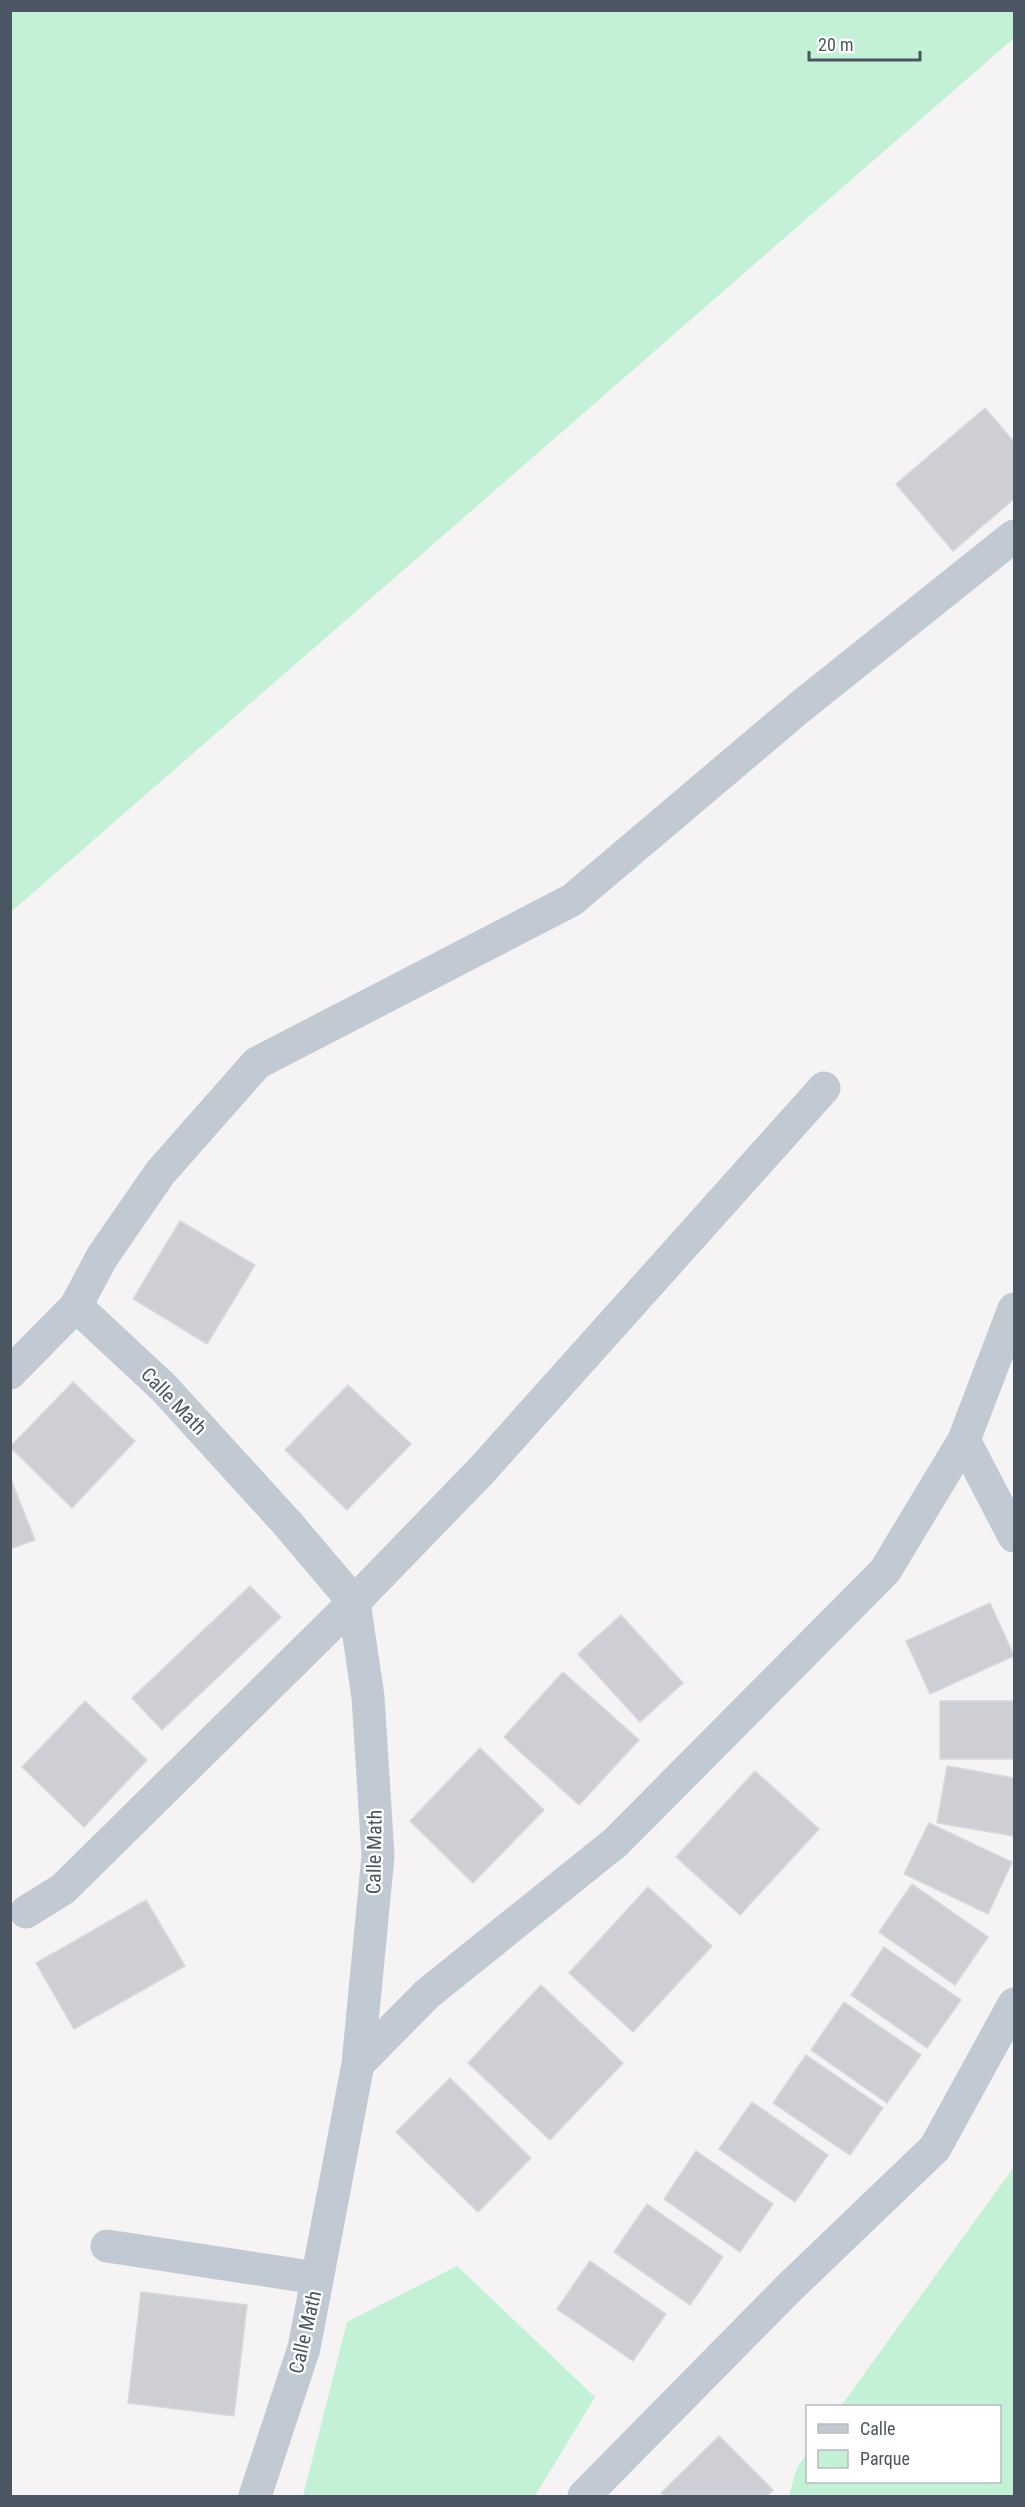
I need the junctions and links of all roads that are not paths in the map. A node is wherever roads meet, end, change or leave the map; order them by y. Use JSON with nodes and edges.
{"nodes":[{"id":1,"x":1014,"y":536,"type":"edge"},
{"id":2,"x":824,"y":1088,"type":"dead end"},
{"id":3,"x":76,"y":1306,"type":"junction"},
{"id":4,"x":1014,"y":1308,"type":"edge"},
{"id":5,"x":10,"y":1373,"type":"edge"},
{"id":6,"x":964,"y":1440,"type":"junction"},
{"id":7,"x":1014,"y":1536,"type":"edge"},
{"id":8,"x":354,"y":1602,"type":"junction"},
{"id":9,"x":26,"y":1912,"type":"dead end"},
{"id":10,"x":1014,"y":2004,"type":"edge"},
{"id":11,"x":358,"y":2064,"type":"junction"},
{"id":12,"x":107,"y":2246,"type":"dead end"},
{"id":13,"x":317,"y":2278,"type":"junction"},
{"id":14,"x":255,"y":2496,"type":"edge"},
{"id":15,"x":584,"y":2496,"type":"edge"}],
"edges":[{"from":1,"to":3,"type":"street"},
{"from":2,"to":8,"type":"street"},
{"from":3,"to":5,"type":"street"},
{"from":3,"to":8,"type":"street","name":"Calle Math"},
{"from":4,"to":6,"type":"street"},
{"from":6,"to":7,"type":"street"},
{"from":6,"to":11,"type":"street"},
{"from":8,"to":9,"type":"street"},
{"from":8,"to":11,"type":"street","name":"Calle Math"},
{"from":10,"to":15,"type":"street"},
{"from":11,"to":13,"type":"street","name":"Calle Math"},
{"from":12,"to":13,"type":"street"},
{"from":13,"to":14,"type":"street","name":"Calle Math"}]}
